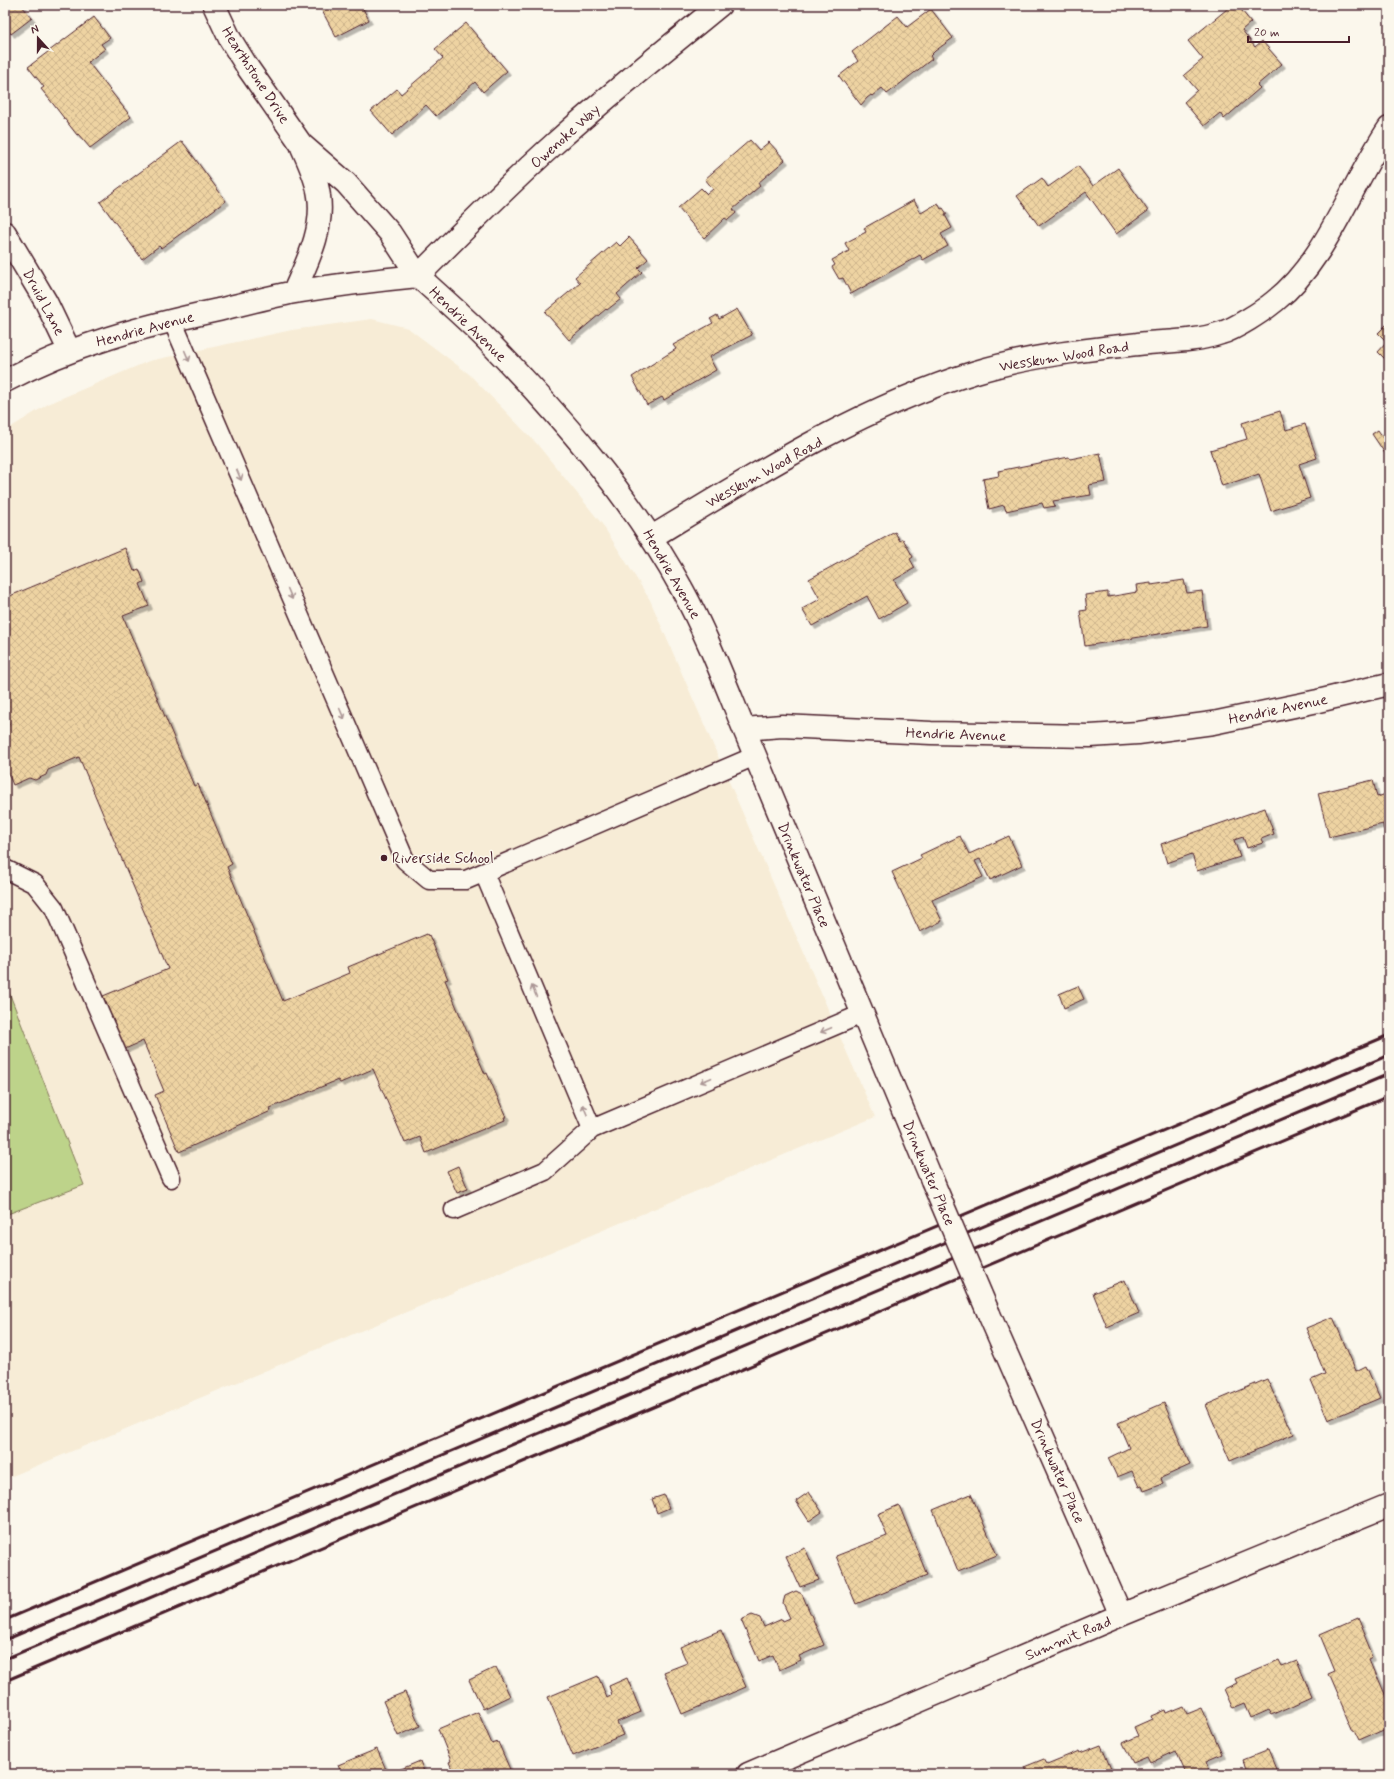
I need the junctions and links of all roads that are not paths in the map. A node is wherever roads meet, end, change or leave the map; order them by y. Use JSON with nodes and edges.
{"nodes":[{"id":1,"x":214,"y":5,"type":"edge"},
{"id":2,"x":720,"y":5,"type":"edge"},
{"id":3,"x":1389,"y":128,"type":"edge"},
{"id":4,"x":301,"y":144,"type":"junction"},
{"id":5,"x":5,"y":233,"type":"edge"},
{"id":6,"x":418,"y":276,"type":"junction"},
{"id":7,"x":294,"y":292,"type":"junction"},
{"id":8,"x":172,"y":320,"type":"junction"},
{"id":9,"x":69,"y":350,"type":"junction"},
{"id":10,"x":5,"y":381,"type":"edge"},
{"id":11,"x":652,"y":538,"type":"junction"},
{"id":12,"x":1389,"y":684,"type":"edge"},
{"id":13,"x":744,"y":729,"type":"junction"},
{"id":14,"x":754,"y":756,"type":"junction"},
{"id":15,"x":5,"y":869,"type":"edge"},
{"id":16,"x":484,"y":873,"type":"junction"},
{"id":17,"x":862,"y":1014,"type":"junction"},
{"id":18,"x":592,"y":1129,"type":"junction"},
{"id":19,"x":171,"y":1178,"type":"dead end"},
{"id":20,"x":454,"y":1210,"type":"dead end"},
{"id":21,"x":1389,"y":1505,"type":"edge"},
{"id":22,"x":1121,"y":1615,"type":"junction"},
{"id":23,"x":748,"y":1774,"type":"edge"}],
"edges":[{"from":1,"to":4,"type":"street","name":"Hearthstone Drive"},
{"from":2,"to":6,"type":"street","name":"Owenoke Way"},
{"from":3,"to":11,"type":"street","name":"Wesskum Wood Road"},
{"from":4,"to":6,"type":"street","name":"Hearthstone Drive"},
{"from":4,"to":7,"type":"street","name":"Hearthstone Drive"},
{"from":5,"to":9,"type":"street","name":"Druid Lane"},
{"from":6,"to":7,"type":"street","name":"Hendrie Avenue"},
{"from":6,"to":11,"type":"street","name":"Hendrie Avenue"},
{"from":7,"to":8,"type":"street","name":"Hendrie Avenue"},
{"from":8,"to":9,"type":"street","name":"Hendrie Avenue"},
{"from":8,"to":16,"type":"lane","one_way":true},
{"from":9,"to":10,"type":"street","name":"Hendrie Avenue"},
{"from":11,"to":13,"type":"street","name":"Hendrie Avenue"},
{"from":12,"to":13,"type":"street","name":"Hendrie Avenue"},
{"from":13,"to":14,"type":"street","name":"Drinkwater Place"},
{"from":14,"to":16,"type":"lane"},
{"from":14,"to":17,"type":"street","name":"Drinkwater Place"},
{"from":15,"to":19,"type":"lane"},
{"from":18,"to":16,"type":"lane","one_way":true},
{"from":17,"to":18,"type":"lane","one_way":true},
{"from":17,"to":22,"type":"street","name":"Drinkwater Place","bridge":true},
{"from":18,"to":20,"type":"lane"},
{"from":21,"to":22,"type":"street","name":"Summit Road"},
{"from":22,"to":23,"type":"street","name":"Summit Road"}]}
